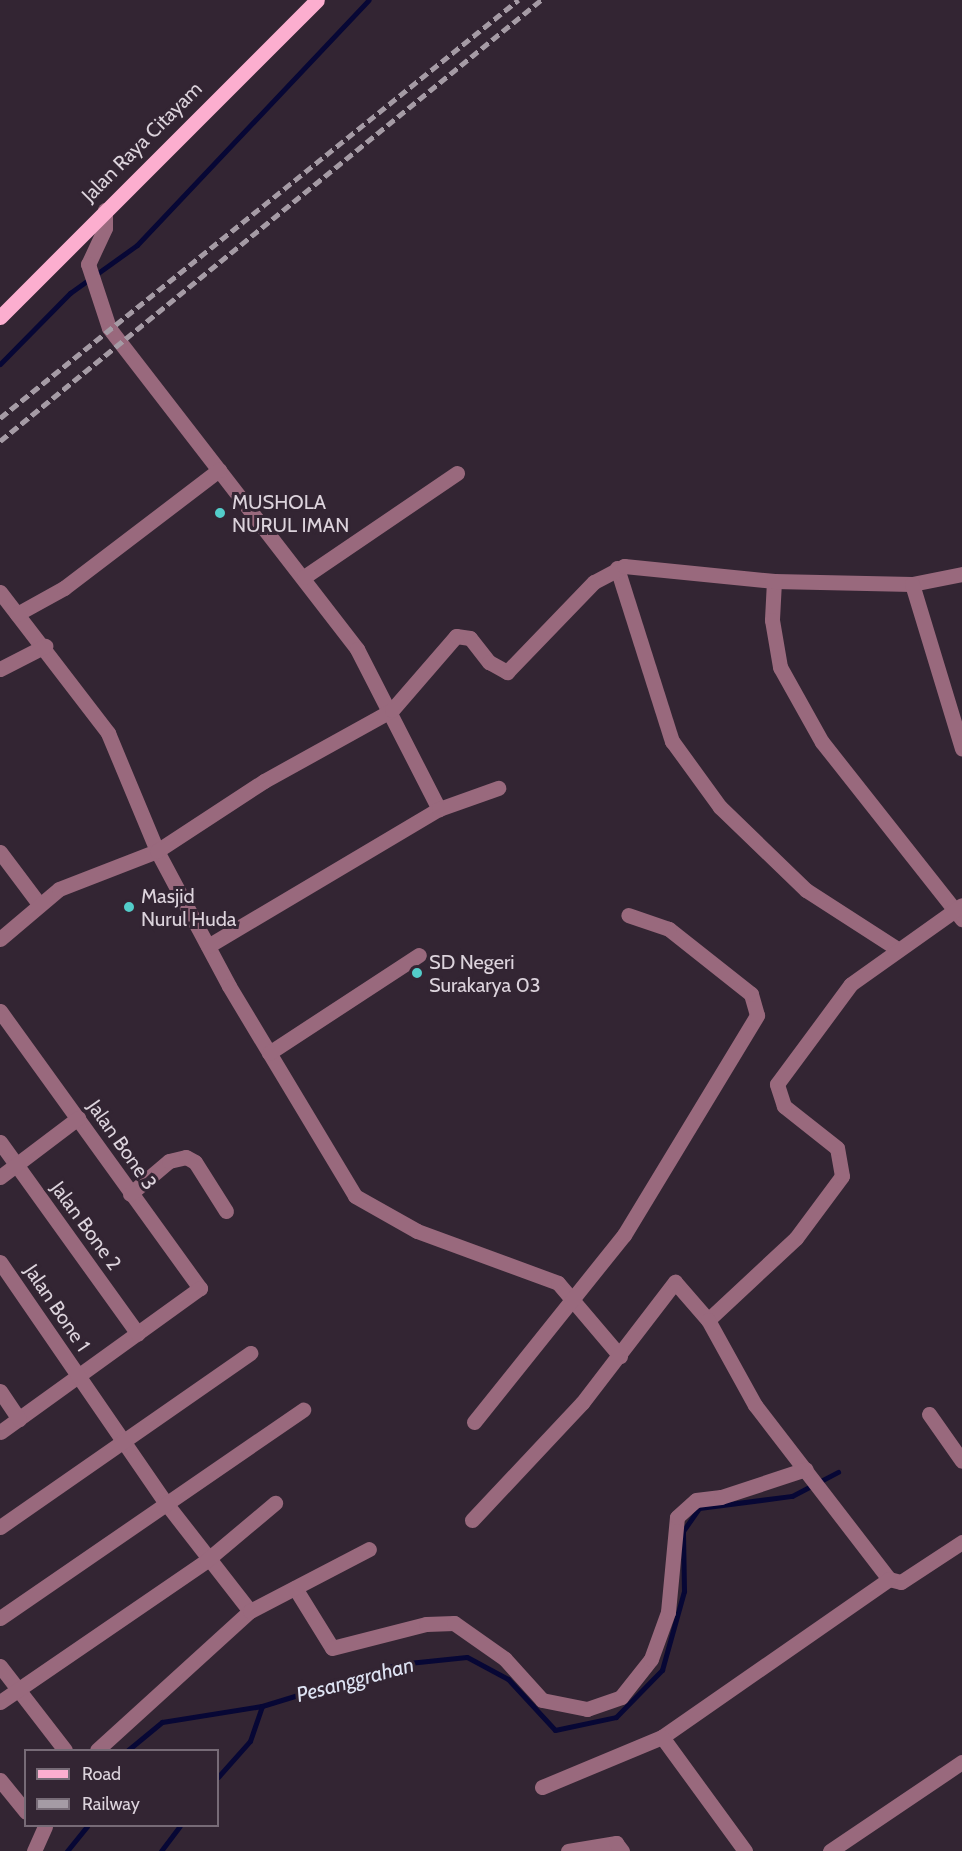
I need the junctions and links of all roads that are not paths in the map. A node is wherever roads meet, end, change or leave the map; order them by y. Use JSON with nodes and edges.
{"nodes":[{"id":1,"x":317,"y":0,"type":"edge"},
{"id":2,"x":105,"y":210,"type":"junction"},
{"id":3,"x":0,"y":317,"type":"edge"},
{"id":4,"x":219,"y":470,"type":"junction"},
{"id":5,"x":457,"y":473,"type":"dead end"},
{"id":6,"x":617,"y":568,"type":"junction"},
{"id":7,"x":962,"y":574,"type":"edge"},
{"id":8,"x":304,"y":577,"type":"junction"},
{"id":9,"x":774,"y":581,"type":"junction"},
{"id":10,"x":912,"y":584,"type":"junction"},
{"id":11,"x":0,"y":592,"type":"edge"},
{"id":12,"x":17,"y":614,"type":"junction"},
{"id":13,"x":45,"y":646,"type":"junction"},
{"id":14,"x":0,"y":669,"type":"edge"},
{"id":15,"x":392,"y":710,"type":"junction"},
{"id":16,"x":962,"y":749,"type":"edge"},
{"id":17,"x":498,"y":788,"type":"dead end"},
{"id":18,"x":439,"y":809,"type":"junction"},
{"id":19,"x":157,"y":851,"type":"junction"},
{"id":20,"x":0,"y":852,"type":"edge"},
{"id":21,"x":39,"y":904,"type":"junction"},
{"id":22,"x":959,"y":912,"type":"edge"},
{"id":23,"x":628,"y":915,"type":"dead end"},
{"id":24,"x":0,"y":939,"type":"edge"},
{"id":25,"x":208,"y":945,"type":"junction"},
{"id":26,"x":896,"y":948,"type":"junction"},
{"id":27,"x":419,"y":955,"type":"dead end"},
{"id":28,"x":0,"y":1011,"type":"edge"},
{"id":29,"x":269,"y":1053,"type":"junction"},
{"id":30,"x":78,"y":1118,"type":"junction"},
{"id":31,"x":0,"y":1142,"type":"edge"},
{"id":32,"x":17,"y":1165,"type":"junction"},
{"id":33,"x":0,"y":1177,"type":"edge"},
{"id":34,"x":130,"y":1194,"type":"junction"},
{"id":35,"x":226,"y":1211,"type":"dead end"},
{"id":36,"x":0,"y":1262,"type":"edge"},
{"id":37,"x":571,"y":1295,"type":"junction"},
{"id":38,"x":708,"y":1320,"type":"junction"},
{"id":39,"x":138,"y":1334,"type":"junction"},
{"id":40,"x":250,"y":1353,"type":"dead end"},
{"id":41,"x":620,"y":1356,"type":"junction"},
{"id":42,"x":79,"y":1377,"type":"junction"},
{"id":43,"x":0,"y":1391,"type":"edge"},
{"id":44,"x":303,"y":1410,"type":"dead end"},
{"id":45,"x":928,"y":1414,"type":"dead end"},
{"id":46,"x":19,"y":1419,"type":"junction"},
{"id":47,"x":474,"y":1422,"type":"dead end"},
{"id":48,"x":0,"y":1432,"type":"edge"},
{"id":49,"x":122,"y":1437,"type":"junction"},
{"id":50,"x":962,"y":1461,"type":"edge"},
{"id":51,"x":806,"y":1469,"type":"junction"},
{"id":52,"x":165,"y":1502,"type":"junction"},
{"id":53,"x":275,"y":1503,"type":"dead end"},
{"id":54,"x":472,"y":1520,"type":"dead end"},
{"id":55,"x":0,"y":1527,"type":"edge"},
{"id":56,"x":962,"y":1542,"type":"edge"},
{"id":57,"x":369,"y":1549,"type":"dead end"},
{"id":58,"x":207,"y":1560,"type":"junction"},
{"id":59,"x":889,"y":1579,"type":"junction"},
{"id":60,"x":295,"y":1588,"type":"junction"},
{"id":61,"x":250,"y":1611,"type":"junction"},
{"id":62,"x":0,"y":1618,"type":"edge"},
{"id":63,"x":0,"y":1666,"type":"edge"},
{"id":64,"x":17,"y":1688,"type":"junction"},
{"id":65,"x":0,"y":1702,"type":"edge"},
{"id":66,"x":662,"y":1737,"type":"junction"},
{"id":67,"x":64,"y":1749,"type":"edge"},
{"id":68,"x":98,"y":1749,"type":"edge"},
{"id":69,"x":962,"y":1762,"type":"edge"},
{"id":70,"x":0,"y":1780,"type":"edge"},
{"id":71,"x":542,"y":1787,"type":"dead end"},
{"id":72,"x":24,"y":1810,"type":"edge"},
{"id":73,"x":41,"y":1828,"type":"edge"},
{"id":74,"x":847,"y":1846,"type":"edge"},
{"id":75,"x":34,"y":1851,"type":"edge"},
{"id":76,"x":568,"y":1851,"type":"edge"},
{"id":77,"x":622,"y":1851,"type":"edge"},
{"id":78,"x":745,"y":1851,"type":"edge"},
{"id":79,"x":830,"y":1851,"type":"edge"}],
"edges":[{"from":1,"to":2,"type":"main road","name":"Jalan Raya Citayam"},
{"from":2,"to":3,"type":"main road","name":"Jalan Raya Citayam"},
{"from":2,"to":4,"type":"street"},
{"from":4,"to":8,"type":"street"},
{"from":4,"to":12,"type":"street"},
{"from":5,"to":8,"type":"street"},
{"from":6,"to":9,"type":"street"},
{"from":6,"to":15,"type":"street"},
{"from":6,"to":26,"type":"street"},
{"from":7,"to":10,"type":"street"},
{"from":8,"to":15,"type":"street"},
{"from":9,"to":10,"type":"street"},
{"from":9,"to":22,"type":"street"},
{"from":10,"to":16,"type":"street"},
{"from":11,"to":12,"type":"street"},
{"from":12,"to":13,"type":"street"},
{"from":13,"to":14,"type":"street"},
{"from":13,"to":19,"type":"street"},
{"from":15,"to":18,"type":"street"},
{"from":15,"to":19,"type":"street"},
{"from":17,"to":18,"type":"street"},
{"from":18,"to":25,"type":"street"},
{"from":19,"to":21,"type":"street"},
{"from":19,"to":25,"type":"street"},
{"from":20,"to":21,"type":"street"},
{"from":21,"to":24,"type":"street"},
{"from":22,"to":26,"type":"street"},
{"from":23,"to":37,"type":"street"},
{"from":25,"to":29,"type":"street"},
{"from":26,"to":38,"type":"street"},
{"from":27,"to":29,"type":"street"},
{"from":28,"to":30,"type":"street","name":"Jalan Bone 3"},
{"from":29,"to":37,"type":"street"},
{"from":30,"to":32,"type":"street"},
{"from":30,"to":34,"type":"street","name":"Jalan Bone 3"},
{"from":31,"to":32,"type":"street","name":"Jalan Bone 2"},
{"from":32,"to":33,"type":"street"},
{"from":32,"to":39,"type":"street","name":"Jalan Bone 2"},
{"from":34,"to":35,"type":"street"},
{"from":34,"to":39,"type":"street","name":"Jalan Bone 3"},
{"from":36,"to":42,"type":"street","name":"Jalan Bone 1"},
{"from":37,"to":41,"type":"street"},
{"from":37,"to":47,"type":"street"},
{"from":38,"to":41,"type":"street"},
{"from":38,"to":51,"type":"street"},
{"from":39,"to":42,"type":"street"},
{"from":40,"to":49,"type":"street"},
{"from":41,"to":54,"type":"street"},
{"from":42,"to":46,"type":"street"},
{"from":42,"to":49,"type":"street","name":"Jalan Bone 1"},
{"from":43,"to":46,"type":"street"},
{"from":44,"to":52,"type":"street"},
{"from":45,"to":50,"type":"street"},
{"from":46,"to":48,"type":"street"},
{"from":49,"to":52,"type":"street","name":"Jalan Bone 1"},
{"from":49,"to":55,"type":"street"},
{"from":51,"to":59,"type":"street"},
{"from":51,"to":60,"type":"street"},
{"from":52,"to":58,"type":"street","name":"Jalan Bone 1"},
{"from":52,"to":62,"type":"street"},
{"from":53,"to":58,"type":"street"},
{"from":56,"to":59,"type":"street"},
{"from":57,"to":60,"type":"street"},
{"from":58,"to":61,"type":"street","name":"Jalan Bone 1"},
{"from":58,"to":64,"type":"street"},
{"from":59,"to":66,"type":"street"},
{"from":60,"to":61,"type":"street"},
{"from":61,"to":68,"type":"street"},
{"from":63,"to":64,"type":"street"},
{"from":64,"to":65,"type":"street"},
{"from":64,"to":67,"type":"street"},
{"from":66,"to":71,"type":"street"},
{"from":66,"to":78,"type":"street"},
{"from":69,"to":74,"type":"street"},
{"from":70,"to":72,"type":"street"},
{"from":73,"to":75,"type":"street"},
{"from":74,"to":79,"type":"street"},
{"from":76,"to":77,"type":"street"}]}
